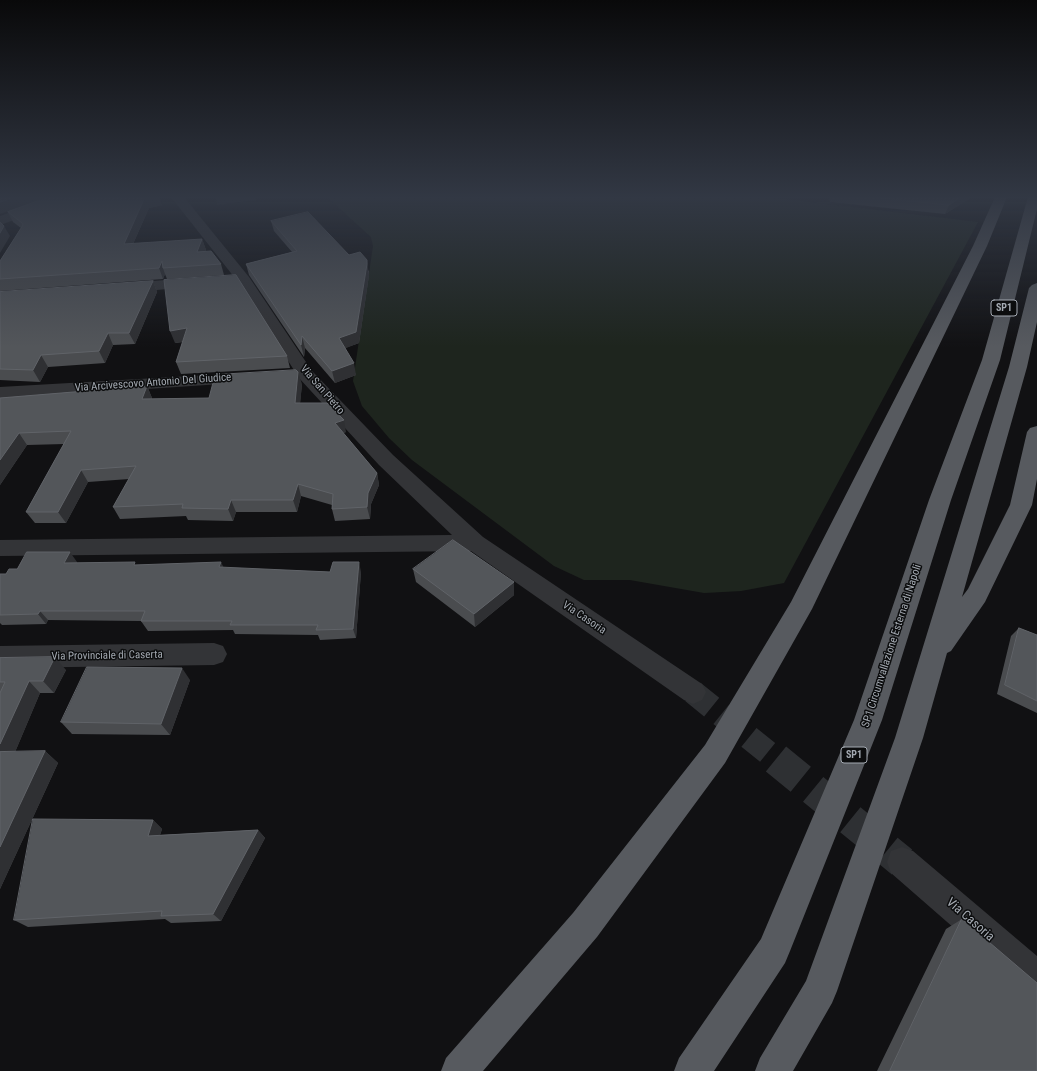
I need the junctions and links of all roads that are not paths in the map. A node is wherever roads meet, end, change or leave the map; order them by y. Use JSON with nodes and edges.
{"nodes":[{"id":1,"x":213,"y":247,"type":"edge"},
{"id":2,"x":980,"y":247,"type":"edge"},
{"id":3,"x":1020,"y":247,"type":"edge"},
{"id":4,"x":212,"y":282,"type":"edge"},
{"id":5,"x":1037,"y":288,"type":"edge"},
{"id":6,"x":110,"y":289,"type":"edge"},
{"id":7,"x":258,"y":377,"type":"edge"},
{"id":8,"x":0,"y":392,"type":"edge"},
{"id":9,"x":1037,"y":432,"type":"edge"},
{"id":10,"x":475,"y":543,"type":"junction"},
{"id":11,"x":0,"y":548,"type":"edge"},
{"id":12,"x":214,"y":654,"type":"dead end"},
{"id":13,"x":933,"y":656,"type":"junction"},
{"id":14,"x":0,"y":657,"type":"edge"},
{"id":15,"x":693,"y":692,"type":"tunnel mouth"},
{"id":16,"x":902,"y":862,"type":"tunnel mouth"},
{"id":17,"x":1037,"y":978,"type":"edge"},
{"id":18,"x":459,"y":1071,"type":"edge"},
{"id":19,"x":692,"y":1071,"type":"edge"},
{"id":20,"x":773,"y":1071,"type":"edge"}],
"edges":[{"from":1,"to":10,"type":"street","name":"Via San Pietro"},
{"from":2,"to":18,"type":"highway"},
{"from":3,"to":19,"type":"highway","name":"SP1 Circumvallazione Esterna di Napoli","number":"SP1"},
{"from":4,"to":6,"type":"street"},
{"from":5,"to":13,"type":"highway","number":"SP1"},
{"from":7,"to":8,"type":"street","name":"Via Arcivescovo Antonio Del Giudice"},
{"from":9,"to":13,"type":"highway"},
{"from":10,"to":11,"type":"street"},
{"from":10,"to":15,"type":"street","name":"Via Casoria"},
{"from":12,"to":14,"type":"street","name":"Via Provinciale di Caserta"},
{"from":13,"to":20,"type":"highway","number":"SP1"},
{"from":16,"to":17,"type":"street","name":"Via Casoria"}]}
